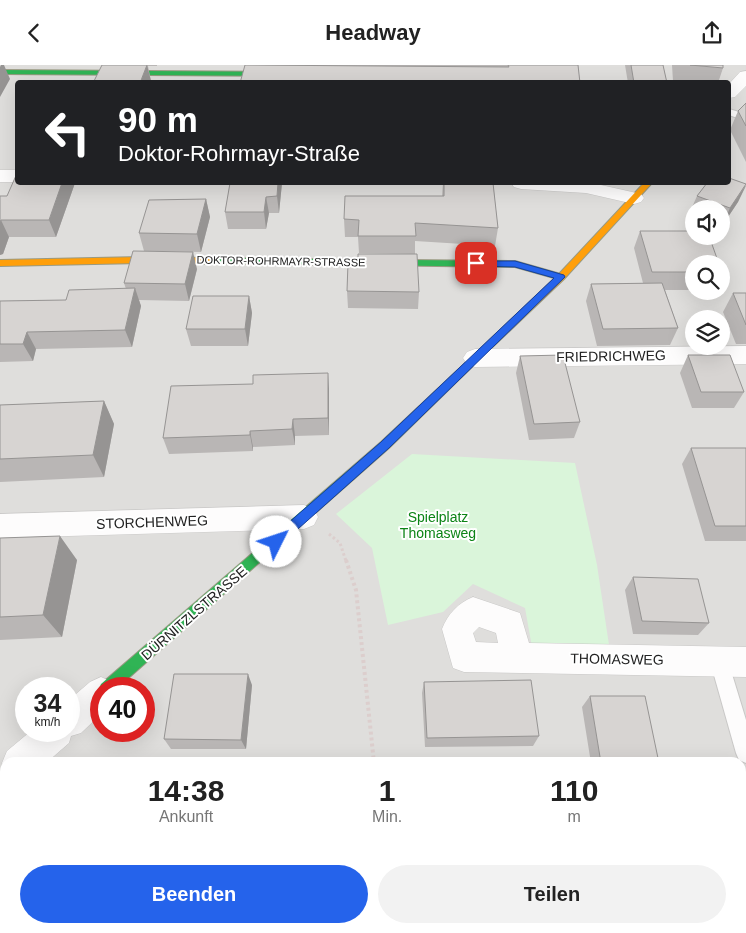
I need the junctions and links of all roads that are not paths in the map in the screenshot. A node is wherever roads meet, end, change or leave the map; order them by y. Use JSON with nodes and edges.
{"nodes":[{"id":1,"x":0,"y":72,"type":"edge"},
{"id":2,"x":291,"y":74,"type":"edge"},
{"id":3,"x":746,"y":76,"type":"edge"},
{"id":4,"x":731,"y":91,"type":"edge"},
{"id":5,"x":731,"y":112,"type":"edge"},
{"id":6,"x":746,"y":118,"type":"edge"},
{"id":7,"x":0,"y":176,"type":"edge"},
{"id":8,"x":15,"y":176,"type":"edge"},
{"id":9,"x":554,"y":185,"type":"edge"},
{"id":10,"x":646,"y":185,"type":"edge"},
{"id":11,"x":634,"y":198,"type":"junction"},
{"id":12,"x":0,"y":263,"type":"edge"},
{"id":13,"x":561,"y":277,"type":"junction"},
{"id":14,"x":746,"y":355,"type":"edge"},
{"id":15,"x":475,"y":358,"type":"junction"},
{"id":16,"x":304,"y":517,"type":"junction"},
{"id":17,"x":0,"y":526,"type":"edge"},
{"id":18,"x":516,"y":657,"type":"dead end"},
{"id":19,"x":732,"y":662,"type":"edge"},
{"id":20,"x":120,"y":677,"type":"edge"},
{"id":21,"x":90,"y":703,"type":"edge"},
{"id":22,"x":80,"y":711,"type":"edge"},
{"id":23,"x":44,"y":742,"type":"edge"},
{"id":24,"x":746,"y":753,"type":"edge"},
{"id":25,"x":25,"y":757,"type":"edge"}],
"edges":[{"from":1,"to":2,"type":"street"},
{"from":3,"to":4,"type":"street"},
{"from":5,"to":6,"type":"lane"},
{"from":7,"to":8,"type":"street"},
{"from":9,"to":11,"type":"street"},
{"from":10,"to":11,"type":"street","name":"DÜRNITZLSTRASSE"},
{"from":11,"to":13,"type":"street","name":"DÜRNITZLSTRASSE"},
{"from":12,"to":13,"type":"street","name":"DOKTOR-ROHRMAYR-STRASSE"},
{"from":13,"to":15,"type":"street","name":"DÜRNITZLSTRASSE"},
{"from":14,"to":15,"type":"street","name":"FRIEDRICHWEG"},
{"from":15,"to":16,"type":"street","name":"DÜRNITZLSTRASSE"},
{"from":16,"to":17,"type":"street","name":"STORCHENWEG"},
{"from":16,"to":20,"type":"street","name":"DÜRNITZLSTRASSE"},
{"from":18,"to":19,"type":"street","name":"THOMASWEG"},
{"from":19,"to":24,"type":"lane","name":"THOMASWEG"},
{"from":21,"to":22,"type":"street"},
{"from":23,"to":25,"type":"street"}]}
